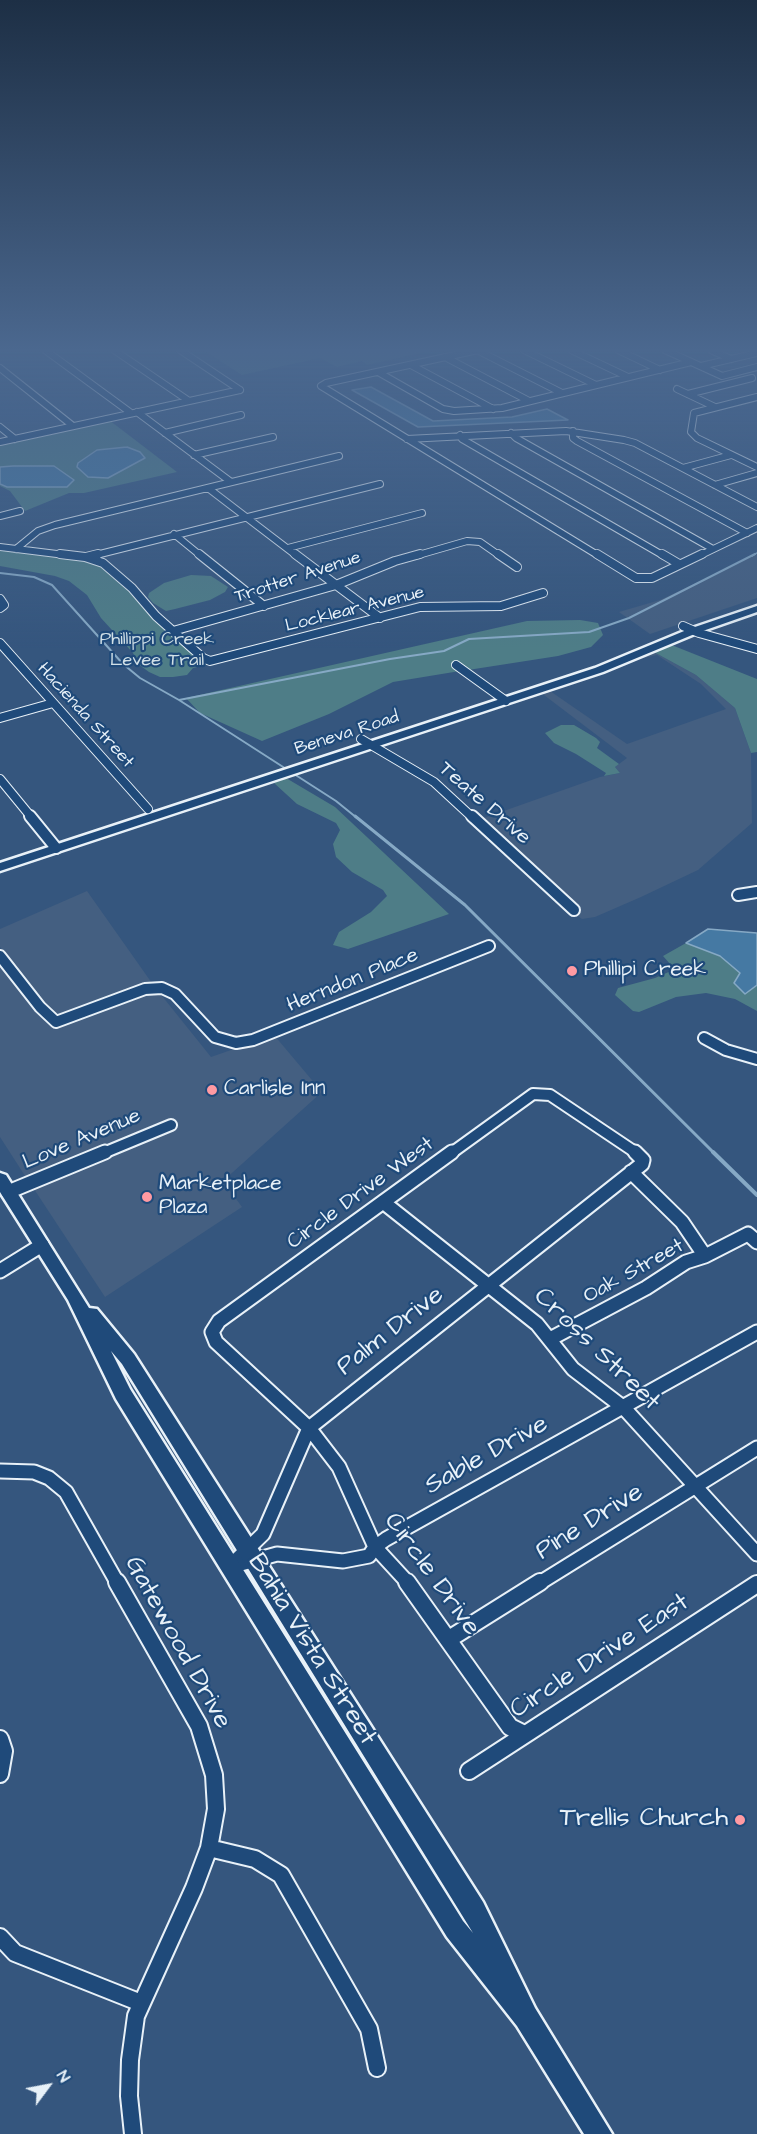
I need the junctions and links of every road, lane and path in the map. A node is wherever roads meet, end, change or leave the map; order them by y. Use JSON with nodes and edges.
{"nodes":[{"id":1,"x":187,"y":450,"type":"edge"},
{"id":2,"x":217,"y":450,"type":"edge"},
{"id":3,"x":424,"y":450,"type":"edge"},
{"id":4,"x":480,"y":450,"type":"edge"},
{"id":5,"x":540,"y":450,"type":"edge"},
{"id":6,"x":593,"y":450,"type":"edge"},
{"id":7,"x":648,"y":450,"type":"edge"},
{"id":8,"x":721,"y":450,"type":"edge"},
{"id":9,"x":194,"y":455,"type":"junction"},
{"id":10,"x":731,"y":455,"type":"junction"},
{"id":11,"x":339,"y":456,"type":"dead end"},
{"id":12,"x":757,"y":467,"type":"edge"},
{"id":13,"x":683,"y":468,"type":"junction"},
{"id":14,"x":757,"y":473,"type":"edge"},
{"id":15,"x":231,"y":482,"type":"junction"},
{"id":16,"x":380,"y":484,"type":"dead end"},
{"id":17,"x":715,"y":484,"type":"junction"},
{"id":18,"x":207,"y":488,"type":"junction"},
{"id":19,"x":757,"y":500,"type":"edge"},
{"id":20,"x":748,"y":502,"type":"junction"},
{"id":21,"x":757,"y":507,"type":"edge"},
{"id":22,"x":20,"y":511,"type":"dead end"},
{"id":23,"x":422,"y":513,"type":"dead end"},
{"id":24,"x":0,"y":516,"type":"edge"},
{"id":25,"x":246,"y":517,"type":"junction"},
{"id":26,"x":757,"y":528,"type":"edge"},
{"id":27,"x":747,"y":533,"type":"junction"},
{"id":28,"x":174,"y":534,"type":"junction"},
{"id":29,"x":0,"y":547,"type":"edge"},
{"id":30,"x":288,"y":548,"type":"junction"},
{"id":31,"x":16,"y":549,"type":"junction"},
{"id":32,"x":713,"y":549,"type":"junction"},
{"id":33,"x":85,"y":557,"type":"junction"},
{"id":34,"x":680,"y":564,"type":"junction"},
{"id":35,"x":517,"y":567,"type":"dead end"},
{"id":36,"x":336,"y":585,"type":"junction"},
{"id":37,"x":543,"y":593,"type":"dead end"},
{"id":38,"x":0,"y":599,"type":"edge"},
{"id":39,"x":757,"y":601,"type":"edge"},
{"id":40,"x":264,"y":606,"type":"junction"},
{"id":41,"x":0,"y":608,"type":"edge"},
{"id":42,"x":757,"y":609,"type":"edge"},
{"id":43,"x":380,"y":618,"type":"junction"},
{"id":44,"x":693,"y":626,"type":"junction"},
{"id":45,"x":173,"y":631,"type":"junction"},
{"id":46,"x":0,"y":643,"type":"edge"},
{"id":47,"x":757,"y":649,"type":"edge"},
{"id":48,"x":456,"y":665,"type":"dead end"},
{"id":49,"x":501,"y":698,"type":"junction"},
{"id":50,"x":53,"y":703,"type":"junction"},
{"id":51,"x":0,"y":718,"type":"edge"},
{"id":52,"x":365,"y":742,"type":"junction"},
{"id":53,"x":257,"y":777,"type":"junction"},
{"id":54,"x":0,"y":779,"type":"edge"},
{"id":55,"x":148,"y":809,"type":"junction"},
{"id":56,"x":53,"y":844,"type":"junction"},
{"id":57,"x":0,"y":857,"type":"edge"},
{"id":58,"x":0,"y":867,"type":"edge"},
{"id":59,"x":757,"y":892,"type":"edge"},
{"id":60,"x":738,"y":895,"type":"dead end"},
{"id":61,"x":574,"y":910,"type":"dead end"},
{"id":62,"x":489,"y":946,"type":"dead end"},
{"id":63,"x":0,"y":956,"type":"edge"},
{"id":64,"x":704,"y":1038,"type":"dead end"},
{"id":65,"x":757,"y":1059,"type":"edge"},
{"id":66,"x":171,"y":1125,"type":"dead end"},
{"id":67,"x":631,"y":1172,"type":"junction"},
{"id":68,"x":4,"y":1185,"type":"edge"},
{"id":69,"x":383,"y":1202,"type":"junction"},
{"id":70,"x":757,"y":1242,"type":"edge"},
{"id":71,"x":42,"y":1245,"type":"junction"},
{"id":72,"x":705,"y":1256,"type":"junction"},
{"id":73,"x":0,"y":1271,"type":"edge"},
{"id":74,"x":489,"y":1284,"type":"junction"},
{"id":75,"x":75,"y":1296,"type":"junction"},
{"id":76,"x":212,"y":1332,"type":"joint"},
{"id":77,"x":757,"y":1332,"type":"edge"},
{"id":78,"x":550,"y":1339,"type":"junction"},
{"id":79,"x":624,"y":1408,"type":"junction"},
{"id":80,"x":309,"y":1428,"type":"junction"},
{"id":81,"x":757,"y":1448,"type":"edge"},
{"id":82,"x":0,"y":1471,"type":"edge"},
{"id":83,"x":696,"y":1486,"type":"junction"},
{"id":84,"x":375,"y":1547,"type":"junction"},
{"id":85,"x":757,"y":1554,"type":"edge"},
{"id":86,"x":251,"y":1556,"type":"junction"},
{"id":87,"x":229,"y":1567,"type":"junction"},
{"id":88,"x":757,"y":1584,"type":"edge"},
{"id":89,"x":449,"y":1639,"type":"junction"},
{"id":90,"x":524,"y":1734,"type":"junction"},
{"id":91,"x":0,"y":1739,"type":"edge"},
{"id":92,"x":469,"y":1771,"type":"dead end"},
{"id":93,"x":0,"y":1774,"type":"edge"},
{"id":94,"x":209,"y":1848,"type":"junction"},
{"id":95,"x":0,"y":1937,"type":"edge"},
{"id":96,"x":141,"y":2003,"type":"junction"},
{"id":97,"x":526,"y":2018,"type":"junction"},
{"id":98,"x":377,"y":2068,"type":"dead end"},
{"id":99,"x":133,"y":2134,"type":"edge"},
{"id":100,"x":599,"y":2134,"type":"edge"}],
"edges":[{"from":1,"to":9,"type":"street"},
{"from":2,"to":9,"type":"street"},
{"from":3,"to":34,"type":"street"},
{"from":4,"to":34,"type":"street"},
{"from":5,"to":32,"type":"street"},
{"from":6,"to":27,"type":"street"},
{"from":7,"to":13,"type":"street"},
{"from":8,"to":10,"type":"street"},
{"from":9,"to":15,"type":"street"},
{"from":10,"to":12,"type":"street"},
{"from":10,"to":13,"type":"street"},
{"from":11,"to":15,"type":"street"},
{"from":13,"to":17,"type":"street"},
{"from":14,"to":17,"type":"street"},
{"from":15,"to":18,"type":"street"},
{"from":16,"to":25,"type":"street"},
{"from":17,"to":20,"type":"street"},
{"from":18,"to":25,"type":"street"},
{"from":18,"to":31,"type":"street"},
{"from":19,"to":20,"type":"street"},
{"from":20,"to":21,"type":"street"},
{"from":22,"to":24,"type":"street"},
{"from":23,"to":30,"type":"street"},
{"from":25,"to":28,"type":"street"},
{"from":25,"to":30,"type":"street"},
{"from":26,"to":27,"type":"street"},
{"from":27,"to":32,"type":"street"},
{"from":28,"to":33,"type":"street"},
{"from":28,"to":40,"type":"street"},
{"from":29,"to":31,"type":"street"},
{"from":30,"to":36,"type":"street"},
{"from":31,"to":33,"type":"street"},
{"from":32,"to":34,"type":"street"},
{"from":33,"to":45,"type":"street"},
{"from":35,"to":36,"type":"street","name":"Trotter Avenue"},
{"from":36,"to":40,"type":"street","name":"Trotter Avenue"},
{"from":36,"to":43,"type":"street"},
{"from":37,"to":43,"type":"street","name":"Locklear Avenue"},
{"from":38,"to":41,"type":"street"},
{"from":39,"to":44,"type":"main road"},
{"from":40,"to":45,"type":"street","name":"Trotter Avenue"},
{"from":42,"to":44,"type":"main road"},
{"from":43,"to":45,"type":"street","name":"Locklear Avenue"},
{"from":44,"to":47,"type":"street"},
{"from":44,"to":49,"type":"main road","name":"Beneva Road"},
{"from":46,"to":50,"type":"street","name":"Hacienda Street"},
{"from":48,"to":49,"type":"street"},
{"from":49,"to":52,"type":"main road","name":"Beneva Road"},
{"from":50,"to":51,"type":"street"},
{"from":50,"to":55,"type":"street","name":"Hacienda Street"},
{"from":52,"to":53,"type":"main road","name":"Beneva Road"},
{"from":52,"to":61,"type":"street","name":"Teate Drive"},
{"from":53,"to":55,"type":"main road","name":"Beneva Road"},
{"from":53,"to":56,"type":"main road","name":"Beneva Road"},
{"from":54,"to":56,"type":"street"},
{"from":55,"to":56,"type":"main road","name":"Beneva Road"},
{"from":56,"to":57,"type":"main road","name":"Beneva Road"},
{"from":56,"to":58,"type":"main road","name":"Beneva Road"},
{"from":59,"to":60,"type":"street"},
{"from":62,"to":63,"type":"street","name":"Herndon Place"},
{"from":64,"to":65,"type":"street"},
{"from":66,"to":68,"type":"street","name":"Love Avenue"},
{"from":67,"to":69,"type":"street","name":"Circle Drive West"},
{"from":67,"to":72,"type":"street"},
{"from":67,"to":74,"type":"street","name":"Palm Drive"},
{"from":68,"to":71,"type":"main road","name":"Bahia Vista Street"},
{"from":69,"to":74,"type":"street","name":"Cross Street"},
{"from":69,"to":76,"type":"street","name":"Circle Drive West"},
{"from":70,"to":72,"type":"street","name":"Oak Street"},
{"from":71,"to":73,"type":"street"},
{"from":71,"to":75,"type":"main road","name":"Bahia Vista Street"},
{"from":72,"to":78,"type":"street","name":"Oak Street"},
{"from":74,"to":78,"type":"street","name":"Cross Street"},
{"from":74,"to":80,"type":"street","name":"Palm Drive"},
{"from":75,"to":86,"type":"main road","name":"Bahia Vista Street"},
{"from":75,"to":87,"type":"main road","name":"Bahia Vista Street"},
{"from":76,"to":80,"type":"street","name":"Circle Drive"},
{"from":77,"to":79,"type":"street","name":"Sable Drive"},
{"from":78,"to":79,"type":"street","name":"Cross Street"},
{"from":79,"to":83,"type":"street","name":"Cross Street"},
{"from":79,"to":84,"type":"street","name":"Sable Drive"},
{"from":80,"to":84,"type":"street","name":"Circle Drive"},
{"from":80,"to":86,"type":"street","name":"Palm Drive"},
{"from":81,"to":83,"type":"street","name":"Pine Drive"},
{"from":82,"to":94,"type":"street","name":"Gatewood Drive"},
{"from":83,"to":85,"type":"street","name":"Cross Street"},
{"from":83,"to":89,"type":"street","name":"Pine Drive"},
{"from":84,"to":86,"type":"street","name":"Sable Drive"},
{"from":84,"to":89,"type":"street","name":"Circle Drive"},
{"from":86,"to":87,"type":"street","name":"Sable Drive"},
{"from":86,"to":97,"type":"main road","name":"Bahia Vista Street"},
{"from":87,"to":97,"type":"main road","name":"Bahia Vista Street"},
{"from":88,"to":90,"type":"street","name":"Circle Drive East"},
{"from":89,"to":90,"type":"street","name":"Circle Drive"},
{"from":90,"to":92,"type":"street","name":"Circle Drive East"},
{"from":91,"to":93,"type":"street"},
{"from":94,"to":96,"type":"street","name":"Gatewood Drive"},
{"from":94,"to":98,"type":"street"},
{"from":95,"to":96,"type":"street"},
{"from":96,"to":99,"type":"street","name":"Gatewood Drive"},
{"from":97,"to":100,"type":"main road","name":"Bahia Vista Street"}]}
